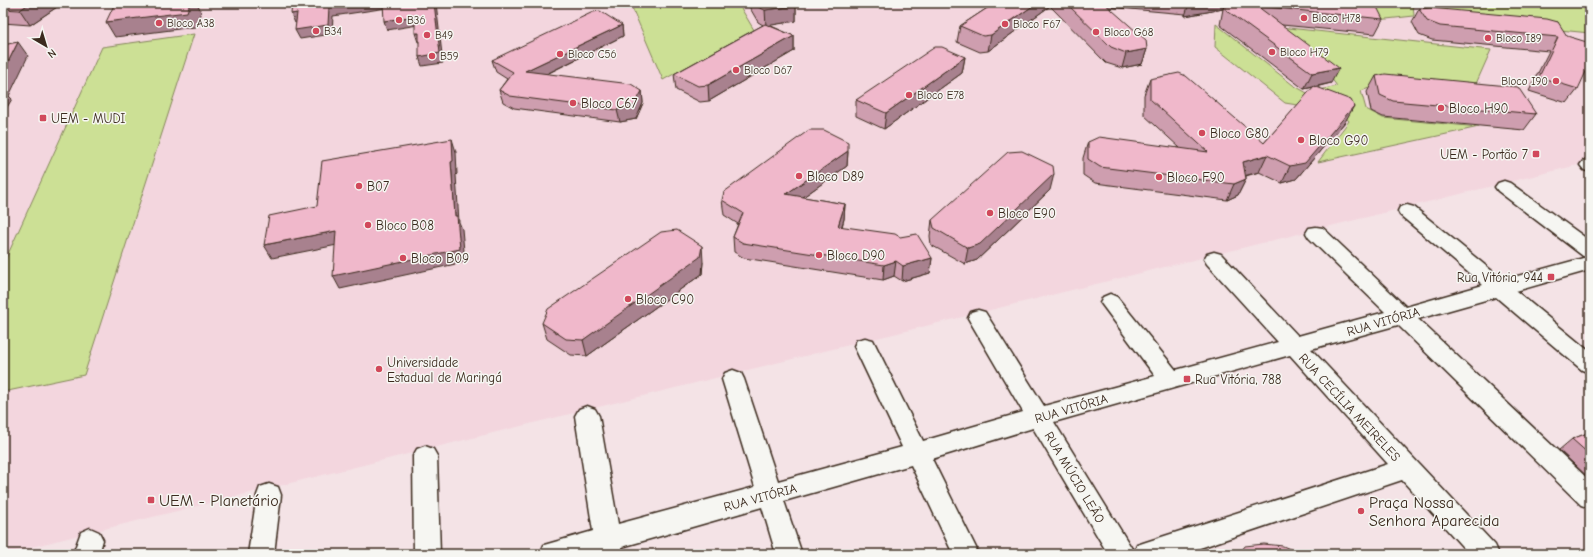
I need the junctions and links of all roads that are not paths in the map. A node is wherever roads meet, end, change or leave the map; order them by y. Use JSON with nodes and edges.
{"nodes":[{"id":1,"x":1504,"y":187,"type":"dead end"},
{"id":2,"x":1407,"y":211,"type":"dead end"},
{"id":3,"x":1316,"y":234,"type":"dead end"},
{"id":4,"x":1590,"y":251,"type":"edge"},
{"id":5,"x":1214,"y":259,"type":"dead end"},
{"id":6,"x":1590,"y":263,"type":"edge"},
{"id":7,"x":1500,"y":288,"type":"junction"},
{"id":8,"x":1110,"y":302,"type":"dead end"},
{"id":9,"x":1402,"y":316,"type":"junction"},
{"id":10,"x":978,"y":318,"type":"dead end"},
{"id":11,"x":865,"y":346,"type":"dead end"},
{"id":12,"x":1294,"y":346,"type":"junction"},
{"id":13,"x":1590,"y":364,"type":"edge"},
{"id":14,"x":733,"y":380,"type":"dead end"},
{"id":15,"x":1171,"y":380,"type":"junction"},
{"id":16,"x":587,"y":416,"type":"dead end"},
{"id":17,"x":1039,"y":417,"type":"junction"},
{"id":18,"x":918,"y":453,"type":"junction"},
{"id":19,"x":425,"y":456,"type":"dead end"},
{"id":20,"x":1406,"y":468,"type":"junction"},
{"id":21,"x":770,"y":494,"type":"junction"},
{"id":22,"x":269,"y":495,"type":"dead end"},
{"id":23,"x":1590,"y":497,"type":"edge"},
{"id":24,"x":609,"y":546,"type":"edge"},
{"id":25,"x":261,"y":554,"type":"edge"},
{"id":26,"x":427,"y":554,"type":"edge"},
{"id":27,"x":553,"y":554,"type":"edge"},
{"id":28,"x":789,"y":554,"type":"edge"},
{"id":29,"x":966,"y":554,"type":"edge"},
{"id":30,"x":1122,"y":554,"type":"edge"},
{"id":31,"x":1146,"y":554,"type":"edge"},
{"id":32,"x":1486,"y":554,"type":"edge"}],
"edges":[{"from":1,"to":4,"type":"street"},
{"from":2,"to":7,"type":"street"},
{"from":3,"to":9,"type":"street"},
{"from":5,"to":12,"type":"street","name":"RUA CECÍLIA MEIRELES"},
{"from":6,"to":7,"type":"street","name":"RUA VITÓRIA"},
{"from":7,"to":9,"type":"street","name":"RUA VITÓRIA"},
{"from":7,"to":13,"type":"street"},
{"from":8,"to":15,"type":"street"},
{"from":9,"to":12,"type":"street","name":"RUA VITÓRIA"},
{"from":9,"to":23,"type":"street"},
{"from":10,"to":17,"type":"street","name":"RUA MÚCIO LEÃO"},
{"from":11,"to":18,"type":"street"},
{"from":12,"to":15,"type":"street","name":"RUA VITÓRIA"},
{"from":12,"to":20,"type":"street","name":"RUA CECÍLIA MEIRELES"},
{"from":14,"to":21,"type":"street"},
{"from":15,"to":17,"type":"street","name":"RUA VITÓRIA"},
{"from":16,"to":24,"type":"street"},
{"from":17,"to":18,"type":"street","name":"RUA VITÓRIA"},
{"from":17,"to":30,"type":"street","name":"RUA MÚCIO LEÃO"},
{"from":18,"to":21,"type":"street","name":"RUA VITÓRIA"},
{"from":18,"to":29,"type":"street"},
{"from":19,"to":26,"type":"street"},
{"from":20,"to":31,"type":"street"},
{"from":20,"to":32,"type":"street","name":"RUA CECÍLIA MEIRELES"},
{"from":21,"to":24,"type":"street","name":"RUA VITÓRIA"},
{"from":21,"to":28,"type":"street"},
{"from":22,"to":25,"type":"street"},
{"from":24,"to":27,"type":"street","name":"RUA VITÓRIA"}]}
